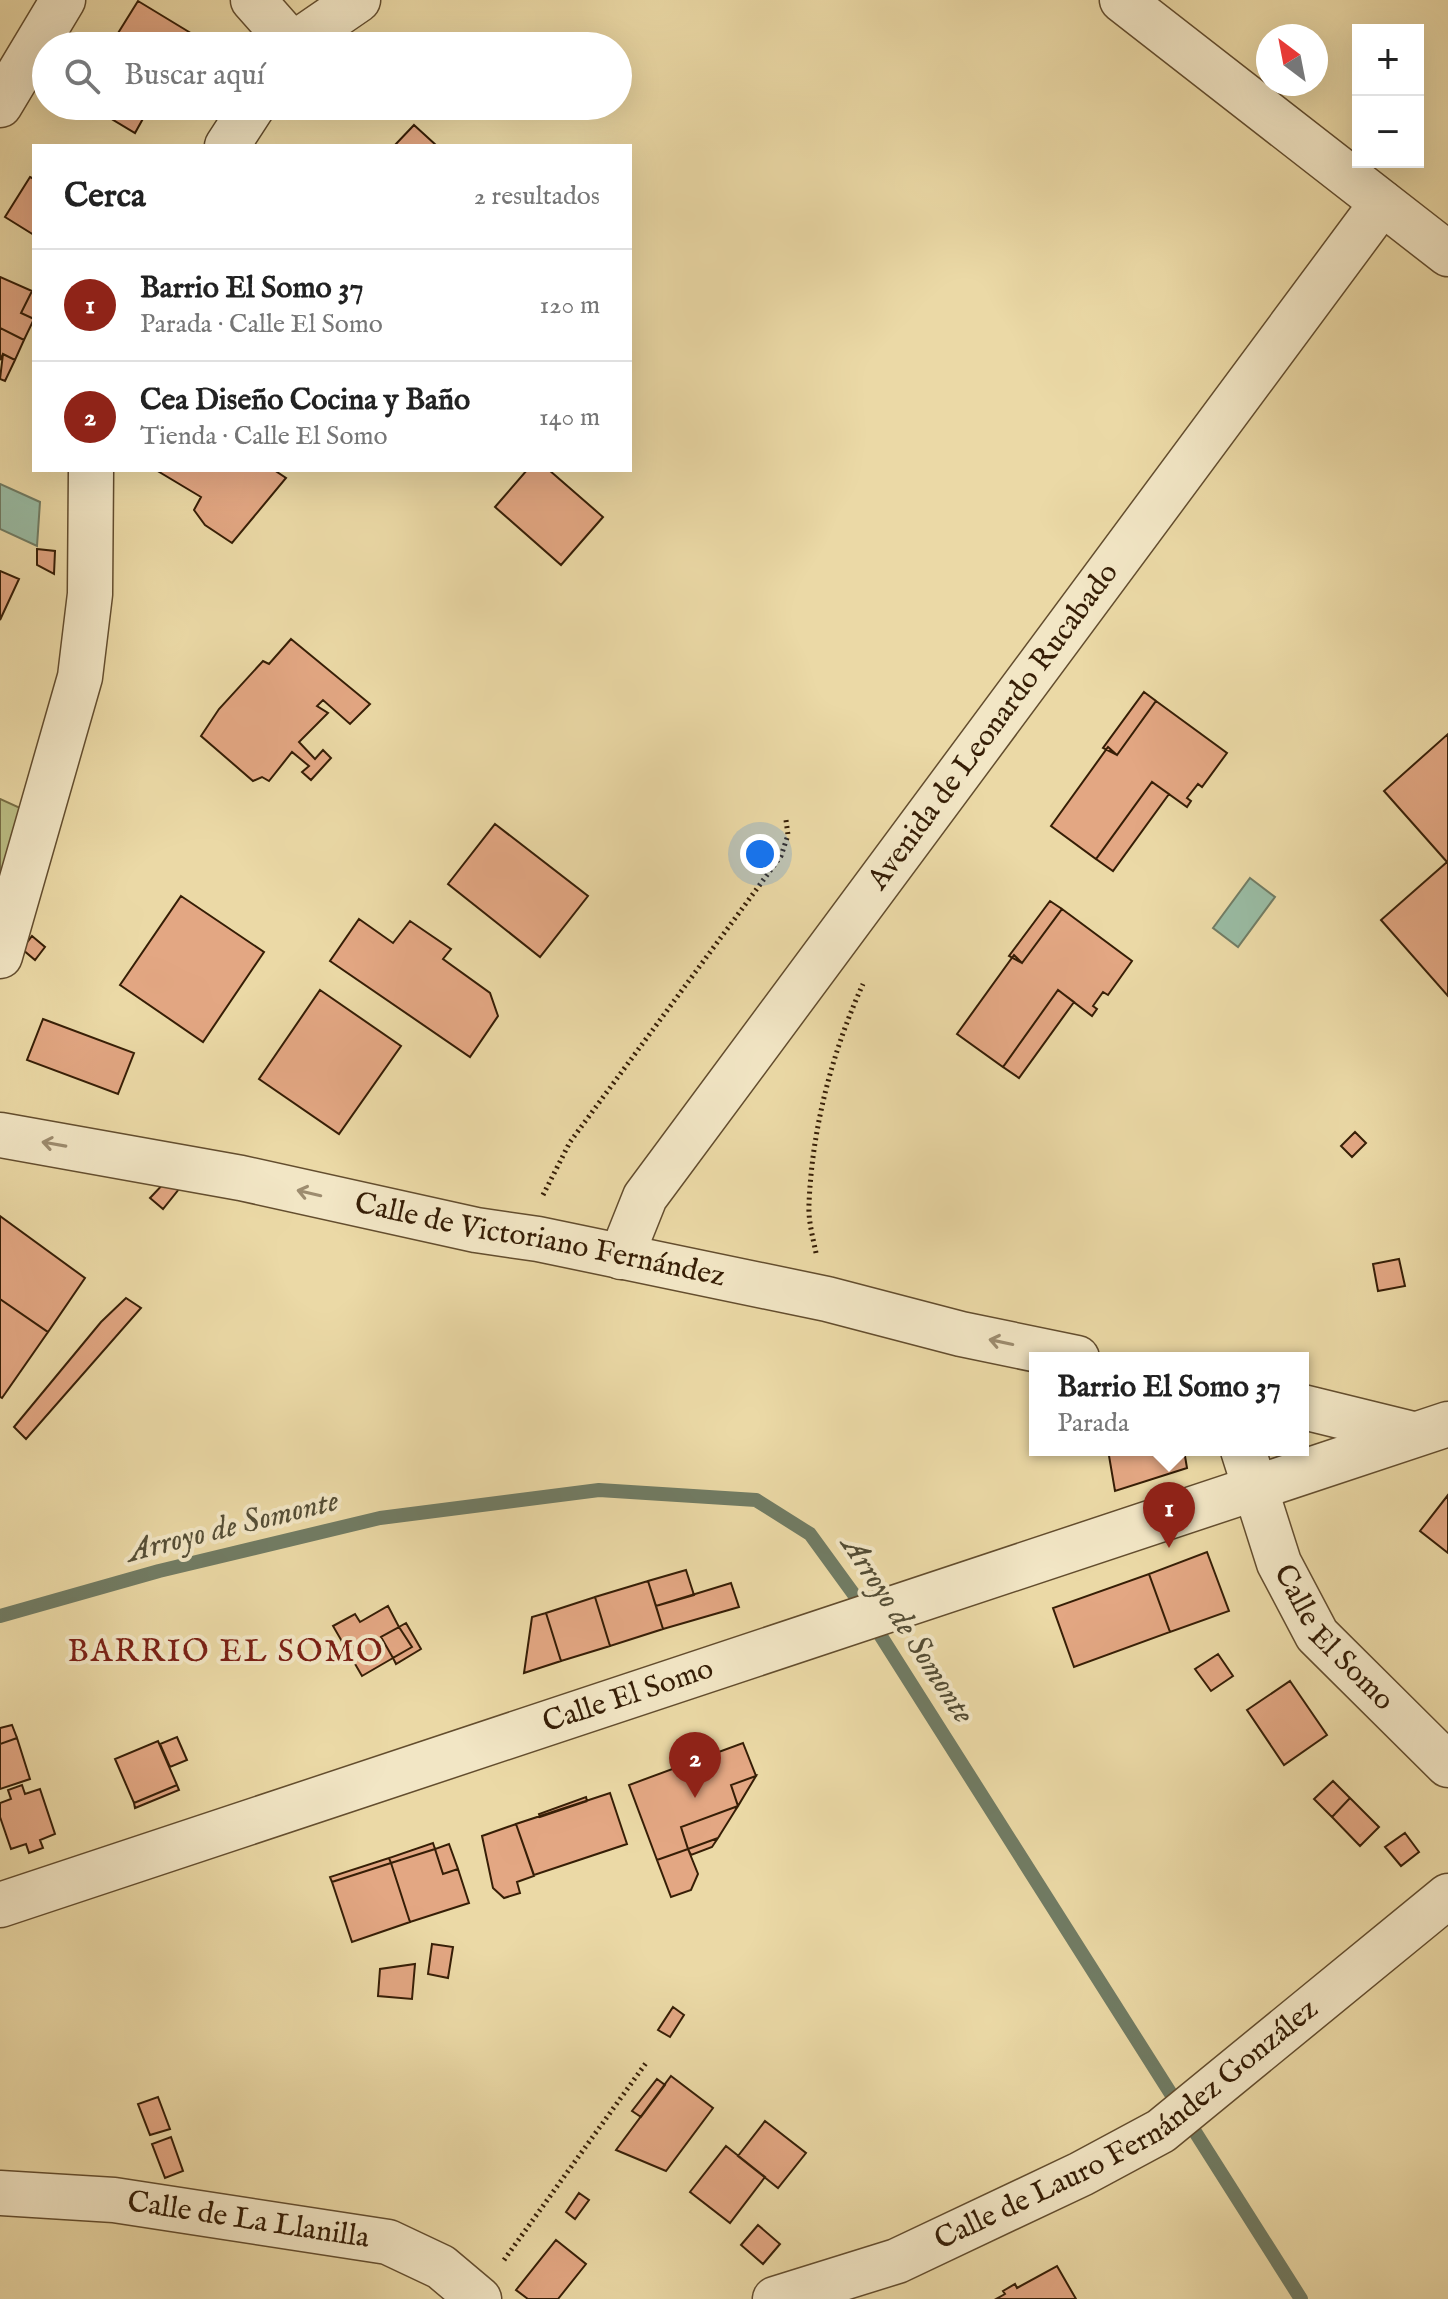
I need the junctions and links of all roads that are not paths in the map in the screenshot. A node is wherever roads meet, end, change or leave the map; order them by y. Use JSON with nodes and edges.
{"nodes":[{"id":1,"x":63,"y":0,"type":"edge"},
{"id":2,"x":253,"y":0,"type":"edge"},
{"id":3,"x":358,"y":0,"type":"edge"},
{"id":4,"x":1122,"y":0,"type":"edge"},
{"id":5,"x":44,"y":32,"type":"edge"},
{"id":6,"x":281,"y":32,"type":"edge"},
{"id":7,"x":311,"y":32,"type":"edge"},
{"id":8,"x":32,"y":52,"type":"edge"},
{"id":9,"x":0,"y":105,"type":"edge"},
{"id":10,"x":244,"y":120,"type":"edge"},
{"id":11,"x":228,"y":144,"type":"edge"},
{"id":12,"x":1382,"y":203,"type":"junction"},
{"id":13,"x":1448,"y":254,"type":"edge"},
{"id":14,"x":91,"y":472,"type":"edge"},
{"id":15,"x":0,"y":956,"type":"edge"},
{"id":16,"x":0,"y":1135,"type":"edge"},
{"id":17,"x":621,"y":1257,"type":"junction"},
{"id":18,"x":1048,"y":1352,"type":"edge"},
{"id":19,"x":1309,"y":1408,"type":"edge"},
{"id":20,"x":1430,"y":1429,"type":"edge"},
{"id":21,"x":1309,"y":1455,"type":"edge"},
{"id":22,"x":1305,"y":1456,"type":"edge"},
{"id":23,"x":1249,"y":1468,"type":"edge"},
{"id":24,"x":1448,"y":1765,"type":"edge"},
{"id":25,"x":1448,"y":1896,"type":"edge"},
{"id":26,"x":0,"y":1905,"type":"edge"},
{"id":27,"x":0,"y":2193,"type":"edge"},
{"id":28,"x":478,"y":2298,"type":"edge"},
{"id":29,"x":775,"y":2299,"type":"edge"}],
"edges":[{"from":1,"to":5,"type":"street"},
{"from":2,"to":6,"type":"street"},
{"from":3,"to":7,"type":"street"},
{"from":4,"to":12,"type":"street"},
{"from":8,"to":9,"type":"street"},
{"from":10,"to":11,"type":"street"},
{"from":12,"to":13,"type":"street"},
{"from":12,"to":17,"type":"street","name":"Avenida de Leonardo Rucabado"},
{"from":14,"to":15,"type":"street"},
{"from":17,"to":16,"type":"street","name":"Calle de Victoriano Fernández","one_way":true},
{"from":18,"to":17,"type":"street","name":"Calle de Victoriano Fernández","one_way":true},
{"from":19,"to":20,"type":"street"},
{"from":20,"to":21,"type":"street","name":"Calle El Somo"},
{"from":22,"to":23,"type":"street","name":"Calle El Somo"},
{"from":23,"to":24,"type":"street","name":"Calle El Somo"},
{"from":23,"to":26,"type":"street","name":"Calle El Somo"},
{"from":25,"to":29,"type":"street","name":"Calle de Lauro Fernández González"},
{"from":27,"to":28,"type":"street","name":"Calle de La Llanilla"}]}
